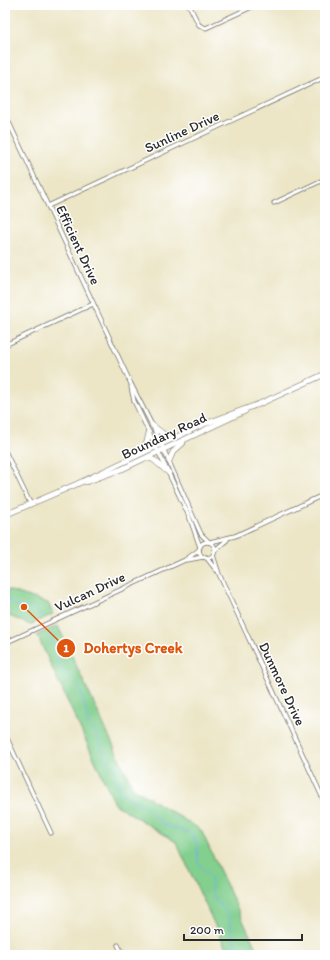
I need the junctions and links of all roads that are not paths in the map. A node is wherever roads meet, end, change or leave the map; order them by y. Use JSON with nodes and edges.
{"nodes":[{"id":1,"x":189,"y":5,"type":"edge"},
{"id":2,"x":256,"y":5,"type":"edge"},
{"id":3,"x":325,"y":77,"type":"edge"},
{"id":4,"x":5,"y":114,"type":"edge"},
{"id":5,"x":325,"y":179,"type":"edge"},
{"id":6,"x":274,"y":203,"type":"dead end"},
{"id":7,"x":48,"y":206,"type":"junction"},
{"id":8,"x":93,"y":304,"type":"junction"},
{"id":9,"x":5,"y":345,"type":"edge"},
{"id":10,"x":325,"y":374,"type":"edge"},
{"id":11,"x":131,"y":384,"type":"junction"},
{"id":12,"x":259,"y":404,"type":"junction"},
{"id":13,"x":152,"y":425,"type":"junction"},
{"id":14,"x":149,"y":433,"type":"junction"},
{"id":15,"x":191,"y":436,"type":"junction"},
{"id":16,"x":175,"y":438,"type":"junction"},
{"id":17,"x":156,"y":447,"type":"junction"},
{"id":18,"x":163,"y":447,"type":"junction"},
{"id":19,"x":5,"y":451,"type":"edge"},
{"id":20,"x":158,"y":453,"type":"junction"},
{"id":21,"x":148,"y":458,"type":"junction"},
{"id":22,"x":169,"y":460,"type":"junction"},
{"id":23,"x":123,"y":462,"type":"junction"},
{"id":24,"x":169,"y":473,"type":"junction"},
{"id":25,"x":77,"y":484,"type":"junction"},
{"id":26,"x":325,"y":494,"type":"edge"},
{"id":27,"x":30,"y":503,"type":"junction"},
{"id":28,"x":5,"y":515,"type":"edge"},
{"id":29,"x":235,"y":536,"type":"junction"},
{"id":30,"x":210,"y":542,"type":"junction"},
{"id":31,"x":200,"y":549,"type":"junction"},
{"id":32,"x":215,"y":550,"type":"junction"},
{"id":33,"x":213,"y":555,"type":"junction"},
{"id":34,"x":204,"y":557,"type":"junction"},
{"id":35,"x":184,"y":560,"type":"junction"},
{"id":36,"x":219,"y":574,"type":"junction"},
{"id":37,"x":5,"y":643,"type":"edge"},
{"id":38,"x":5,"y":734,"type":"edge"},
{"id":39,"x":325,"y":803,"type":"edge"},
{"id":40,"x":51,"y":834,"type":"dead end"},
{"id":41,"x":118,"y":945,"type":"dead end"},
{"id":42,"x":123,"y":955,"type":"edge"}],
"edges":[{"from":1,"to":2,"type":"street"},
{"from":3,"to":7,"type":"street","name":"Sunline Drive"},
{"from":4,"to":7,"type":"street","name":"Efficient Drive"},
{"from":5,"to":6,"type":"street"},
{"from":7,"to":8,"type":"street","name":"Efficient Drive"},
{"from":8,"to":9,"type":"street"},
{"from":8,"to":11,"type":"street","name":"Efficient Drive"},
{"from":10,"to":12,"type":"main road","name":"Boundary Road"},
{"from":11,"to":13,"type":"street","name":"Efficient Drive"},
{"from":11,"to":14,"type":"street","name":"Efficient Drive"},
{"from":12,"to":15,"type":"main road","name":"Boundary Road"},
{"from":12,"to":16,"type":"main road","name":"Boundary Road"},
{"from":13,"to":16,"type":"main road"},
{"from":13,"to":18,"type":"street","name":"Efficient Drive"},
{"from":14,"to":17,"type":"street","name":"Efficient Drive"},
{"from":14,"to":23,"type":"main road"},
{"from":15,"to":18,"type":"main road","name":"Boundary Road"},
{"from":15,"to":22,"type":"main road"},
{"from":16,"to":18,"type":"main road","name":"Boundary Road"},
{"from":17,"to":18,"type":"main road","name":"Boundary Road"},
{"from":17,"to":20,"type":"street"},
{"from":17,"to":23,"type":"main road","name":"Boundary Road"},
{"from":18,"to":20,"type":"main road","name":"Boundary Road"},
{"from":18,"to":22,"type":"street"},
{"from":19,"to":27,"type":"street"},
{"from":20,"to":21,"type":"main road","name":"Boundary Road"},
{"from":20,"to":24,"type":"street"},
{"from":21,"to":24,"type":"main road"},
{"from":21,"to":25,"type":"main road","name":"Boundary Road"},
{"from":22,"to":30,"type":"street"},
{"from":23,"to":25,"type":"main road","name":"Boundary Road"},
{"from":24,"to":31,"type":"street"},
{"from":25,"to":27,"type":"main road","name":"Boundary Road"},
{"from":26,"to":29,"type":"street"},
{"from":27,"to":28,"type":"main road","name":"Boundary Road"},
{"from":29,"to":30,"type":"street"},
{"from":29,"to":32,"type":"street"},
{"from":30,"to":31,"type":"street"},
{"from":30,"to":32,"type":"street"},
{"from":31,"to":34,"type":"street"},
{"from":31,"to":35,"type":"street","name":"Vulcan Drive"},
{"from":32,"to":33,"type":"street"},
{"from":33,"to":34,"type":"street"},
{"from":33,"to":36,"type":"street","name":"Dunmore Drive"},
{"from":34,"to":35,"type":"street","name":"Vulcan Drive"},
{"from":34,"to":36,"type":"street","name":"Dunmore Drive"},
{"from":35,"to":37,"type":"street","name":"Vulcan Drive"},
{"from":36,"to":39,"type":"street","name":"Dunmore Drive"},
{"from":38,"to":40,"type":"street"},
{"from":41,"to":42,"type":"street"}]}
